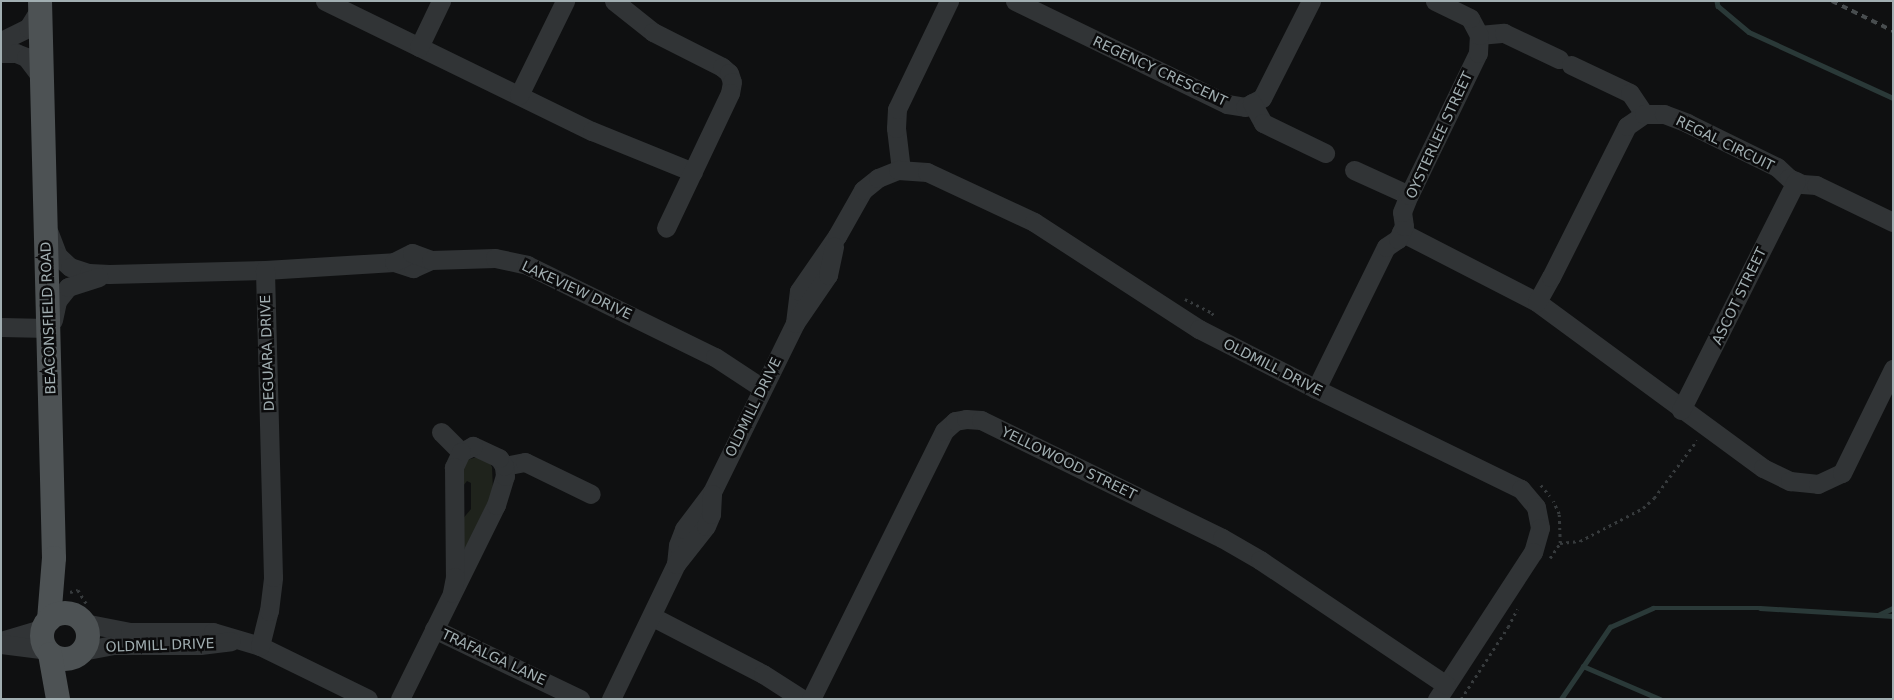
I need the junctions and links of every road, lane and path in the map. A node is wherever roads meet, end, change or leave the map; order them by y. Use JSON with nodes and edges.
{"nodes":[{"id":1,"x":325,"y":1,"type":"edge"},
{"id":2,"x":441,"y":1,"type":"edge"},
{"id":3,"x":565,"y":1,"type":"edge"},
{"id":4,"x":614,"y":1,"type":"edge"},
{"id":5,"x":949,"y":1,"type":"edge"},
{"id":6,"x":1015,"y":1,"type":"edge"},
{"id":7,"x":1311,"y":1,"type":"edge"},
{"id":8,"x":1435,"y":1,"type":"edge"},
{"id":9,"x":40,"y":5,"type":"edge"},
{"id":10,"x":1479,"y":35,"type":"junction"},
{"id":11,"x":1,"y":41,"type":"edge"},
{"id":12,"x":419,"y":47,"type":"junction"},
{"id":13,"x":1,"y":54,"type":"edge"},
{"id":14,"x":42,"y":78,"type":"junction"},
{"id":15,"x":519,"y":95,"type":"junction"},
{"id":16,"x":1252,"y":103,"type":"junction"},
{"id":17,"x":1644,"y":114,"type":"junction"},
{"id":18,"x":1325,"y":153,"type":"dead end"},
{"id":19,"x":901,"y":170,"type":"junction"},
{"id":20,"x":1354,"y":170,"type":"dead end"},
{"id":21,"x":693,"y":172,"type":"junction"},
{"id":22,"x":1796,"y":181,"type":"junction"},
{"id":23,"x":1409,"y":195,"type":"junction"},
{"id":24,"x":1893,"y":222,"type":"edge"},
{"id":25,"x":45,"y":224,"type":"junction"},
{"id":26,"x":666,"y":228,"type":"dead end"},
{"id":27,"x":1401,"y":232,"type":"junction"},
{"id":28,"x":265,"y":270,"type":"junction"},
{"id":29,"x":109,"y":274,"type":"junction"},
{"id":30,"x":1179,"y":298,"type":"dead end"},
{"id":31,"x":1537,"y":302,"type":"junction"},
{"id":32,"x":1222,"y":324,"type":"dead end"},
{"id":33,"x":1,"y":327,"type":"edge"},
{"id":34,"x":48,"y":328,"type":"junction"},
{"id":35,"x":49,"y":353,"type":"junction"},
{"id":36,"x":1893,"y":369,"type":"edge"},
{"id":37,"x":765,"y":381,"type":"junction"},
{"id":38,"x":1316,"y":389,"type":"junction"},
{"id":39,"x":1681,"y":410,"type":"junction"},
{"id":40,"x":1706,"y":428,"type":"junction"},
{"id":41,"x":441,"y":432,"type":"dead end"},
{"id":42,"x":461,"y":452,"type":"junction"},
{"id":43,"x":504,"y":466,"type":"junction"},
{"id":44,"x":1539,"y":483,"type":"dead end"},
{"id":45,"x":591,"y":494,"type":"dead end"},
{"id":46,"x":1560,"y":543,"type":"junction"},
{"id":47,"x":54,"y":558,"type":"junction"},
{"id":48,"x":1544,"y":566,"type":"dead end"},
{"id":49,"x":452,"y":593,"type":"junction"},
{"id":50,"x":1519,"y":605,"type":"dead end"},
{"id":51,"x":81,"y":620,"type":"junction"},
{"id":52,"x":651,"y":620,"type":"junction"},
{"id":53,"x":434,"y":629,"type":"junction"},
{"id":54,"x":47,"y":638,"type":"junction"},
{"id":55,"x":1,"y":642,"type":"edge"},
{"id":56,"x":248,"y":642,"type":"junction"},
{"id":57,"x":80,"y":653,"type":"junction"},
{"id":58,"x":1442,"y":692,"type":"edge"},
{"id":59,"x":58,"y":699,"type":"edge"},
{"id":60,"x":66,"y":699,"type":"edge"},
{"id":61,"x":368,"y":699,"type":"edge"},
{"id":62,"x":400,"y":699,"type":"edge"},
{"id":63,"x":580,"y":699,"type":"edge"},
{"id":64,"x":611,"y":699,"type":"edge"},
{"id":65,"x":802,"y":699,"type":"edge"},
{"id":66,"x":812,"y":699,"type":"edge"},
{"id":67,"x":1461,"y":699,"type":"edge"}],
"edges":[{"from":1,"to":12,"type":"street"},
{"from":2,"to":12,"type":"street"},
{"from":3,"to":15,"type":"street"},
{"from":4,"to":21,"type":"street"},
{"from":5,"to":19,"type":"street"},
{"from":6,"to":16,"type":"street","name":"REGENCY CRESCENT"},
{"from":7,"to":16,"type":"street"},
{"from":8,"to":10,"type":"street"},
{"from":9,"to":11,"type":"street"},
{"from":9,"to":14,"type":"main road","name":"BEACONSFIELD ROAD"},
{"from":10,"to":17,"type":"street"},
{"from":10,"to":23,"type":"street","name":"OYSTERLEE STREET"},
{"from":12,"to":15,"type":"street"},
{"from":13,"to":14,"type":"street"},
{"from":14,"to":25,"type":"main road","name":"BEACONSFIELD ROAD"},
{"from":15,"to":21,"type":"street"},
{"from":16,"to":18,"type":"street"},
{"from":17,"to":22,"type":"street","name":"REGAL CIRCUIT"},
{"from":17,"to":31,"type":"street"},
{"from":19,"to":37,"type":"street","name":"OLDMILL DRIVE"},
{"from":19,"to":38,"type":"street","name":"OLDMILL DRIVE"},
{"from":20,"to":23,"type":"street"},
{"from":21,"to":26,"type":"street"},
{"from":22,"to":24,"type":"street","name":"REGAL CIRCUIT"},
{"from":22,"to":39,"type":"street","name":"ASCOT STREET"},
{"from":23,"to":27,"type":"street","name":"OYSTERLEE STREET"},
{"from":25,"to":29,"type":"street"},
{"from":25,"to":34,"type":"main road","name":"BEACONSFIELD ROAD"},
{"from":27,"to":31,"type":"street"},
{"from":27,"to":38,"type":"street"},
{"from":28,"to":29,"type":"street"},
{"from":28,"to":37,"type":"street","name":"LAKEVIEW DRIVE"},
{"from":28,"to":56,"type":"street","name":"DEGUARA DRIVE"},
{"from":29,"to":35,"type":"street"},
{"from":30,"to":32,"type":"path"},
{"from":31,"to":39,"type":"street"},
{"from":33,"to":34,"type":"street"},
{"from":34,"to":35,"type":"main road","name":"BEACONSFIELD ROAD"},
{"from":35,"to":47,"type":"main road","name":"BEACONSFIELD ROAD"},
{"from":36,"to":40,"type":"street"},
{"from":37,"to":52,"type":"street","name":"OLDMILL DRIVE"},
{"from":38,"to":58,"type":"street","name":"OLDMILL DRIVE"},
{"from":39,"to":40,"type":"street"},
{"from":40,"to":46,"type":"path"},
{"from":41,"to":42,"type":"street"},
{"from":42,"to":43,"type":"street"},
{"from":42,"to":49,"type":"street"},
{"from":43,"to":45,"type":"street"},
{"from":43,"to":49,"type":"street"},
{"from":44,"to":46,"type":"path"},
{"from":46,"to":48,"type":"path"},
{"from":47,"to":51,"type":"main road","name":"BEACONSFIELD ROAD"},
{"from":47,"to":54,"type":"main road","name":"BEACONSFIELD ROAD"},
{"from":49,"to":53,"type":"street"},
{"from":50,"to":67,"type":"path"},
{"from":51,"to":54,"type":"main road"},
{"from":51,"to":56,"type":"street","name":"OLDMILL DRIVE"},
{"from":51,"to":57,"type":"main road"},
{"from":52,"to":64,"type":"street","name":"OLDMILL DRIVE"},
{"from":52,"to":65,"type":"street"},
{"from":53,"to":62,"type":"street"},
{"from":53,"to":63,"type":"street","name":"TRAFALGA LANE"},
{"from":54,"to":55,"type":"street"},
{"from":54,"to":57,"type":"main road"},
{"from":54,"to":59,"type":"main road","name":"BEACONSFIELD ROAD"},
{"from":56,"to":57,"type":"street","name":"OLDMILL DRIVE"},
{"from":56,"to":61,"type":"street","name":"OLDMILL DRIVE"},
{"from":57,"to":60,"type":"main road"},
{"from":58,"to":66,"type":"street","name":"YELLOWOOD STREET"}]}
